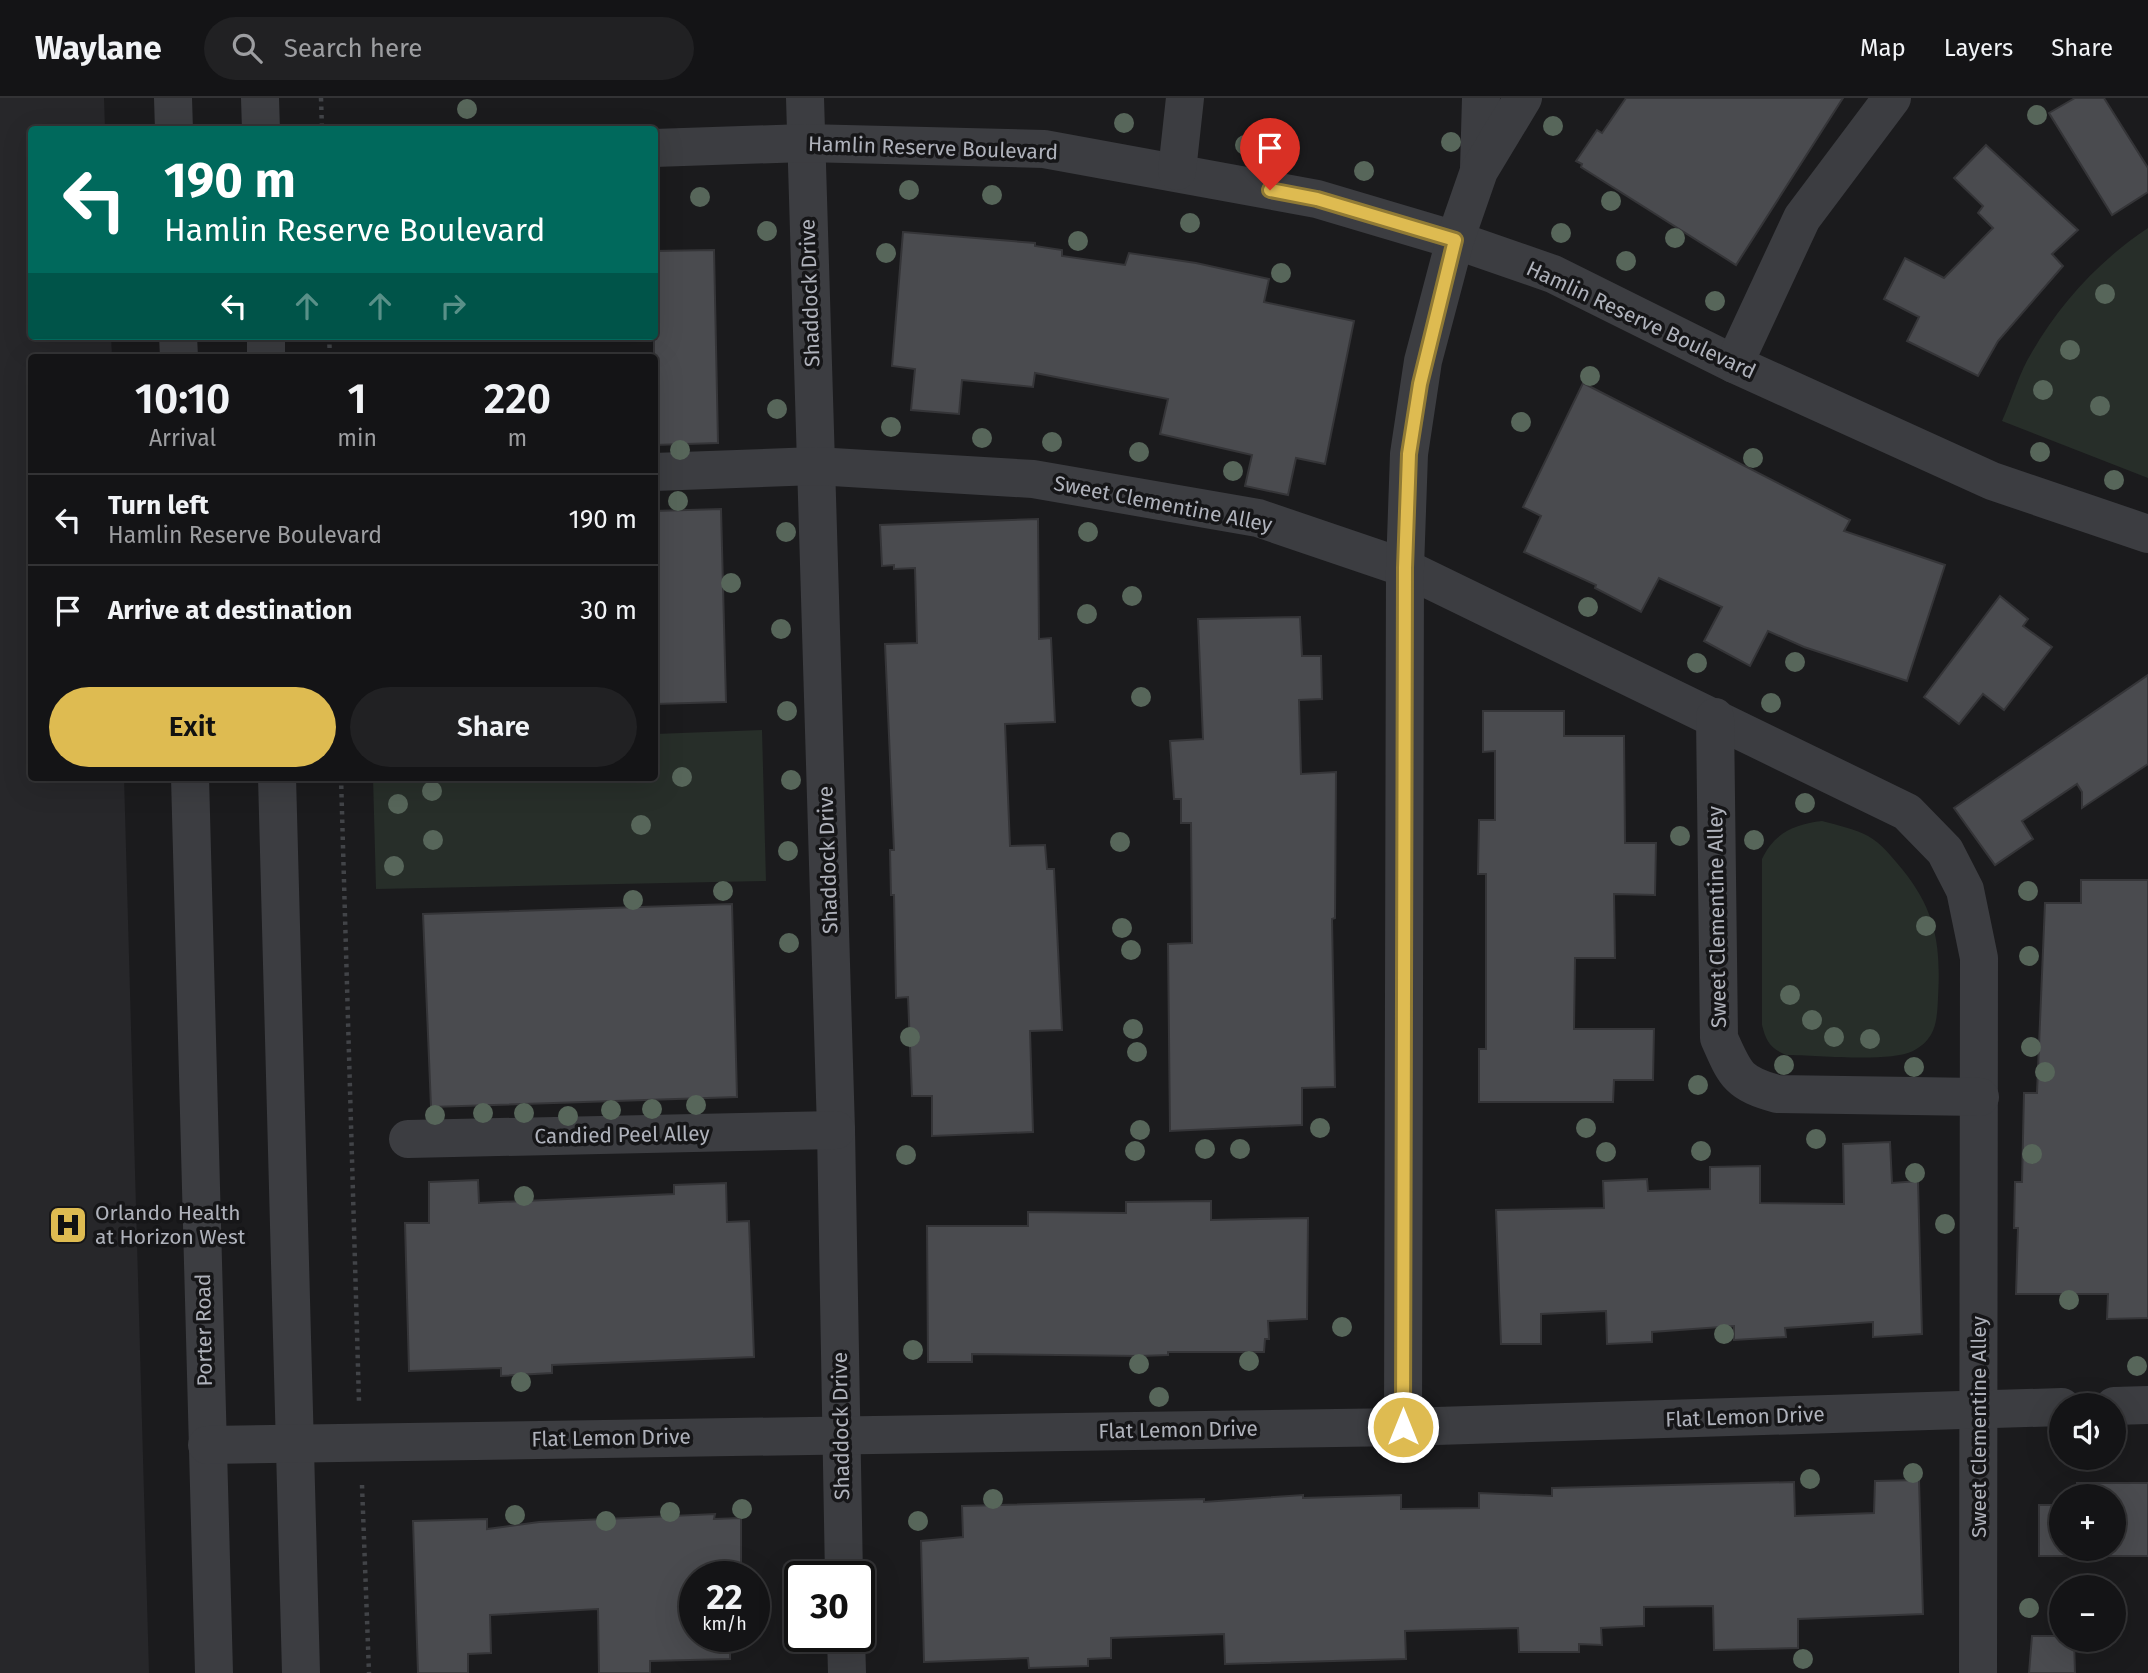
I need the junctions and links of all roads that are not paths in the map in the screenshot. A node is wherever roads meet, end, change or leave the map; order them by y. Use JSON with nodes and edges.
{"nodes":[{"id":1,"x":173,"y":98,"type":"edge"},
{"id":2,"x":260,"y":98,"type":"edge"},
{"id":3,"x":805,"y":98,"type":"edge"},
{"id":4,"x":1185,"y":98,"type":"edge"},
{"id":5,"x":1481,"y":98,"type":"edge"},
{"id":6,"x":1523,"y":98,"type":"edge"},
{"id":7,"x":1892,"y":98,"type":"edge"},
{"id":8,"x":174,"y":126,"type":"edge"},
{"id":9,"x":261,"y":126,"type":"edge"},
{"id":10,"x":805,"y":143,"type":"junction"},
{"id":11,"x":658,"y":148,"type":"edge"},
{"id":12,"x":1177,"y":171,"type":"junction"},
{"id":13,"x":1479,"y":171,"type":"junction"},
{"id":14,"x":1455,"y":240,"type":"junction"},
{"id":15,"x":1734,"y":364,"type":"junction"},
{"id":16,"x":816,"y":466,"type":"junction"},
{"id":17,"x":658,"y":472,"type":"edge"},
{"id":18,"x":2148,"y":534,"type":"edge"},
{"id":19,"x":1405,"y":568,"type":"junction"},
{"id":20,"x":1715,"y":717,"type":"junction"},
{"id":21,"x":190,"y":781,"type":"edge"},
{"id":22,"x":277,"y":781,"type":"edge"},
{"id":23,"x":1980,"y":1097,"type":"junction"},
{"id":24,"x":836,"y":1130,"type":"junction"},
{"id":25,"x":408,"y":1139,"type":"dead end"},
{"id":26,"x":2148,"y":1405,"type":"edge"},
{"id":27,"x":2126,"y":1406,"type":"edge"},
{"id":28,"x":2049,"y":1407,"type":"edge"},
{"id":29,"x":1980,"y":1410,"type":"junction"},
{"id":30,"x":1403,"y":1427,"type":"junction"},
{"id":31,"x":841,"y":1434,"type":"junction"},
{"id":32,"x":294,"y":1443,"type":"junction"},
{"id":33,"x":207,"y":1445,"type":"junction"},
{"id":34,"x":844,"y":1561,"type":"edge"},
{"id":35,"x":846,"y":1652,"type":"edge"},
{"id":36,"x":214,"y":1673,"type":"edge"},
{"id":37,"x":301,"y":1673,"type":"edge"},
{"id":38,"x":847,"y":1673,"type":"edge"},
{"id":39,"x":1978,"y":1673,"type":"edge"}],
"edges":[{"from":1,"to":8,"type":"street"},
{"from":2,"to":9,"type":"street"},
{"from":3,"to":10,"type":"street","name":"Shaddock Drive"},
{"from":4,"to":12,"type":"street"},
{"from":5,"to":13,"type":"street"},
{"from":6,"to":13,"type":"street"},
{"from":7,"to":15,"type":"street"},
{"from":10,"to":11,"type":"street","name":"Hamlin Reserve Boulevard"},
{"from":10,"to":12,"type":"street","name":"Hamlin Reserve Boulevard"},
{"from":10,"to":16,"type":"street","name":"Shaddock Drive"},
{"from":12,"to":14,"type":"street","name":"Hamlin Reserve Boulevard"},
{"from":13,"to":14,"type":"street"},
{"from":14,"to":15,"type":"street","name":"Hamlin Reserve Boulevard"},
{"from":14,"to":19,"type":"street"},
{"from":15,"to":18,"type":"street","name":"Hamlin Reserve Boulevard"},
{"from":16,"to":17,"type":"street","name":"Sweet Clementine Alley"},
{"from":16,"to":19,"type":"street","name":"Sweet Clementine Alley"},
{"from":16,"to":24,"type":"street","name":"Shaddock Drive"},
{"from":19,"to":20,"type":"street","name":"Sweet Clementine Alley"},
{"from":19,"to":30,"type":"street"},
{"from":20,"to":23,"type":"street","name":"Sweet Clementine Alley"},
{"from":20,"to":23,"type":"street","name":"Sweet Clementine Alley"},
{"from":21,"to":33,"type":"street","name":"Porter Road"},
{"from":22,"to":32,"type":"street"},
{"from":23,"to":29,"type":"street","name":"Sweet Clementine Alley"},
{"from":24,"to":25,"type":"street","name":"Candied Peel Alley"},
{"from":24,"to":31,"type":"street","name":"Shaddock Drive"},
{"from":26,"to":27,"type":"street"},
{"from":28,"to":29,"type":"street","name":"Flat Lemon Drive"},
{"from":29,"to":30,"type":"street","name":"Flat Lemon Drive"},
{"from":29,"to":39,"type":"street","name":"Sweet Clementine Alley"},
{"from":30,"to":31,"type":"street","name":"Flat Lemon Drive"},
{"from":31,"to":32,"type":"street","name":"Flat Lemon Drive"},
{"from":31,"to":34,"type":"street","name":"Shaddock Drive"},
{"from":32,"to":33,"type":"street","name":"Flat Lemon Drive"},
{"from":32,"to":37,"type":"street"},
{"from":33,"to":36,"type":"street","name":"Porter Road"},
{"from":35,"to":38,"type":"street"}]}
